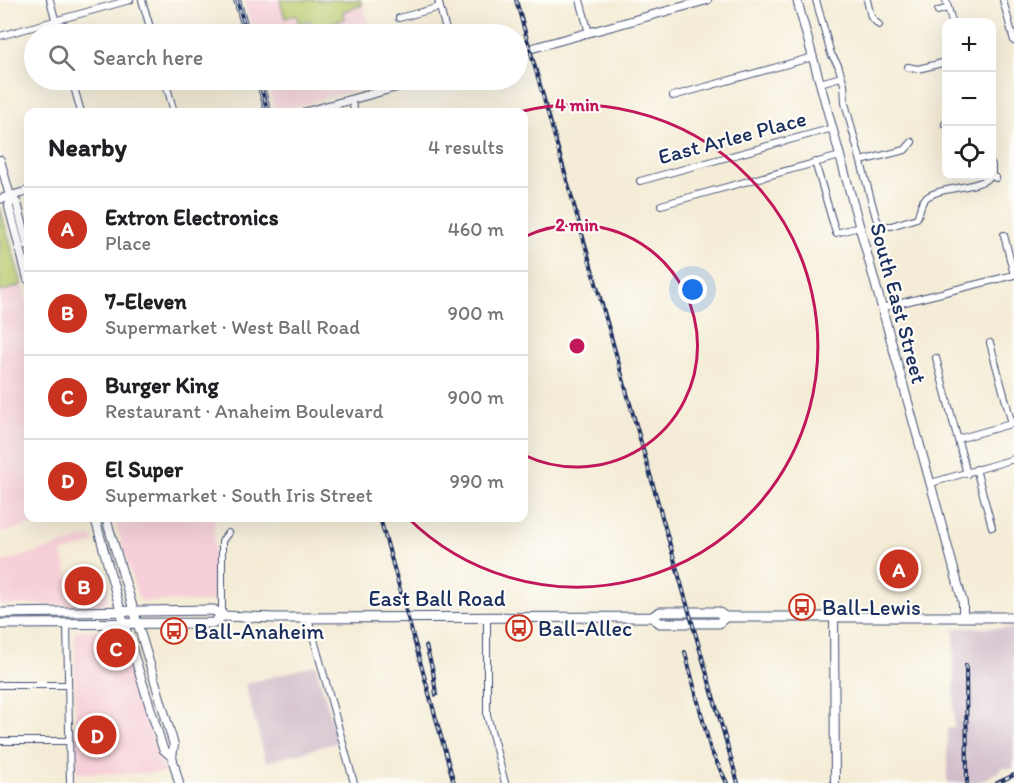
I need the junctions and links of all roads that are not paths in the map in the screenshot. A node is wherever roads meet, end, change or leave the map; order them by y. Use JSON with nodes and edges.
{"nodes":[{"id":1,"x":50,"y":0,"type":"edge"},
{"id":2,"x":130,"y":0,"type":"edge"},
{"id":3,"x":142,"y":0,"type":"edge"},
{"id":4,"x":237,"y":0,"type":"edge"},
{"id":5,"x":580,"y":0,"type":"edge"},
{"id":6,"x":707,"y":0,"type":"edge"},
{"id":7,"x":797,"y":0,"type":"edge"},
{"id":8,"x":816,"y":0,"type":"edge"},
{"id":9,"x":867,"y":0,"type":"edge"},
{"id":10,"x":946,"y":0,"type":"edge"},
{"id":11,"x":1003,"y":0,"type":"edge"},
{"id":12,"x":439,"y":3,"type":"edge"},
{"id":13,"x":948,"y":8,"type":"junction"},
{"id":14,"x":938,"y":11,"type":"dead end"},
{"id":15,"x":399,"y":18,"type":"dead end"},
{"id":16,"x":951,"y":18,"type":"edge"},
{"id":17,"x":55,"y":21,"type":"junction"},
{"id":18,"x":44,"y":24,"type":"edge"},
{"id":19,"x":56,"y":24,"type":"edge"},
{"id":20,"x":149,"y":24,"type":"edge"},
{"id":21,"x":244,"y":24,"type":"edge"},
{"id":22,"x":444,"y":24,"type":"edge"},
{"id":23,"x":879,"y":25,"type":"dead end"},
{"id":24,"x":24,"y":29,"type":"edge"},
{"id":25,"x":589,"y":33,"type":"junction"},
{"id":26,"x":0,"y":36,"type":"edge"},
{"id":27,"x":1014,"y":40,"type":"edge"},
{"id":28,"x":528,"y":49,"type":"edge"},
{"id":29,"x":813,"y":57,"type":"junction"},
{"id":30,"x":942,"y":63,"type":"edge"},
{"id":31,"x":908,"y":67,"type":"dead end"},
{"id":32,"x":841,"y":77,"type":"junction"},
{"id":33,"x":820,"y":83,"type":"junction"},
{"id":34,"x":75,"y":90,"type":"edge"},
{"id":35,"x":168,"y":90,"type":"edge"},
{"id":36,"x":262,"y":90,"type":"edge"},
{"id":37,"x":386,"y":90,"type":"edge"},
{"id":38,"x":673,"y":96,"type":"dead end"},
{"id":39,"x":351,"y":100,"type":"junction"},
{"id":40,"x":80,"y":108,"type":"edge"},
{"id":41,"x":173,"y":108,"type":"edge"},
{"id":42,"x":267,"y":108,"type":"edge"},
{"id":43,"x":321,"y":108,"type":"edge"},
{"id":44,"x":354,"y":108,"type":"edge"},
{"id":45,"x":833,"y":128,"type":"junction"},
{"id":46,"x":912,"y":142,"type":"dead end"},
{"id":47,"x":840,"y":156,"type":"junction"},
{"id":48,"x":0,"y":160,"type":"edge"},
{"id":49,"x":861,"y":161,"type":"junction"},
{"id":50,"x":815,"y":162,"type":"junction"},
{"id":51,"x":985,"y":180,"type":"edge"},
{"id":52,"x":640,"y":181,"type":"dead end"},
{"id":53,"x":24,"y":192,"type":"edge"},
{"id":54,"x":10,"y":196,"type":"junction"},
{"id":55,"x":0,"y":199,"type":"edge"},
{"id":56,"x":662,"y":205,"type":"dead end"},
{"id":57,"x":860,"y":227,"type":"junction"},
{"id":58,"x":24,"y":230,"type":"edge"},
{"id":59,"x":1004,"y":235,"type":"dead end"},
{"id":60,"x":24,"y":264,"type":"edge"},
{"id":61,"x":1014,"y":274,"type":"edge"},
{"id":62,"x":881,"y":308,"type":"junction"},
{"id":63,"x":990,"y":343,"type":"dead end"},
{"id":64,"x":936,"y":358,"type":"dead end"},
{"id":65,"x":1013,"y":423,"type":"edge"},
{"id":66,"x":958,"y":438,"type":"junction"},
{"id":67,"x":1014,"y":459,"type":"edge"},
{"id":68,"x":976,"y":470,"type":"junction"},
{"id":69,"x":967,"y":474,"type":"junction"},
{"id":70,"x":931,"y":483,"type":"junction"},
{"id":71,"x":96,"y":522,"type":"edge"},
{"id":72,"x":107,"y":522,"type":"edge"},
{"id":73,"x":992,"y":526,"type":"dead end"},
{"id":74,"x":228,"y":533,"type":"dead end"},
{"id":75,"x":133,"y":610,"type":"junction"},
{"id":76,"x":121,"y":611,"type":"junction"},
{"id":77,"x":0,"y":613,"type":"edge"},
{"id":78,"x":222,"y":616,"type":"junction"},
{"id":79,"x":834,"y":617,"type":"junction"},
{"id":80,"x":963,"y":617,"type":"junction"},
{"id":81,"x":1014,"y":617,"type":"edge"},
{"id":82,"x":308,"y":618,"type":"junction"},
{"id":83,"x":487,"y":618,"type":"junction"},
{"id":84,"x":124,"y":623,"type":"junction"},
{"id":85,"x":136,"y":623,"type":"junction"},
{"id":86,"x":0,"y":624,"type":"edge"},
{"id":87,"x":67,"y":624,"type":"junction"},
{"id":88,"x":68,"y":684,"type":"junction"},
{"id":89,"x":0,"y":685,"type":"edge"},
{"id":90,"x":0,"y":741,"type":"edge"},
{"id":91,"x":69,"y":741,"type":"junction"},
{"id":92,"x":171,"y":757,"type":"junction"},
{"id":93,"x":70,"y":783,"type":"edge"},
{"id":94,"x":179,"y":783,"type":"edge"},
{"id":95,"x":354,"y":783,"type":"edge"},
{"id":96,"x":505,"y":783,"type":"edge"},
{"id":97,"x":835,"y":783,"type":"edge"}],
"edges":[{"from":1,"to":17,"type":"street"},
{"from":2,"to":17,"type":"street"},
{"from":3,"to":20,"type":"street"},
{"from":4,"to":21,"type":"street"},
{"from":5,"to":25,"type":"street"},
{"from":6,"to":25,"type":"street"},
{"from":7,"to":29,"type":"street","name":"South East Street"},
{"from":8,"to":32,"type":"street"},
{"from":9,"to":23,"type":"street"},
{"from":10,"to":13,"type":"street"},
{"from":11,"to":27,"type":"street"},
{"from":12,"to":15,"type":"street"},
{"from":12,"to":22,"type":"street"},
{"from":13,"to":14,"type":"street"},
{"from":13,"to":16,"type":"street"},
{"from":17,"to":18,"type":"street"},
{"from":17,"to":19,"type":"street"},
{"from":24,"to":26,"type":"street"},
{"from":25,"to":28,"type":"street"},
{"from":29,"to":33,"type":"street","name":"South East Street"},
{"from":29,"to":38,"type":"street"},
{"from":30,"to":31,"type":"street"},
{"from":32,"to":33,"type":"street"},
{"from":32,"to":49,"type":"street"},
{"from":33,"to":45,"type":"street","name":"South East Street"},
{"from":34,"to":40,"type":"street"},
{"from":35,"to":41,"type":"street"},
{"from":36,"to":42,"type":"street"},
{"from":37,"to":39,"type":"street"},
{"from":39,"to":43,"type":"street"},
{"from":39,"to":44,"type":"street"},
{"from":45,"to":47,"type":"street","name":"South East Street"},
{"from":45,"to":52,"type":"street","name":"East Arlee Place"},
{"from":46,"to":49,"type":"street"},
{"from":47,"to":50,"type":"street"},
{"from":47,"to":57,"type":"street","name":"South East Street"},
{"from":48,"to":54,"type":"main road"},
{"from":49,"to":51,"type":"street"},
{"from":50,"to":56,"type":"street"},
{"from":50,"to":57,"type":"street"},
{"from":53,"to":54,"type":"street"},
{"from":54,"to":55,"type":"street"},
{"from":54,"to":58,"type":"main road"},
{"from":54,"to":60,"type":"main road"},
{"from":57,"to":62,"type":"street","name":"South East Street"},
{"from":59,"to":61,"type":"street"},
{"from":61,"to":62,"type":"street"},
{"from":62,"to":70,"type":"street","name":"South East Street"},
{"from":63,"to":65,"type":"street"},
{"from":64,"to":66,"type":"street"},
{"from":65,"to":66,"type":"street"},
{"from":66,"to":69,"type":"street"},
{"from":67,"to":68,"type":"street"},
{"from":68,"to":69,"type":"street"},
{"from":68,"to":73,"type":"street"},
{"from":69,"to":70,"type":"street"},
{"from":70,"to":80,"type":"street","name":"South East Street"},
{"from":71,"to":76,"type":"main road"},
{"from":72,"to":75,"type":"main road"},
{"from":74,"to":78,"type":"street"},
{"from":75,"to":76,"type":"main road","name":"East Ball Road"},
{"from":75,"to":78,"type":"main road","name":"East Ball Road"},
{"from":75,"to":85,"type":"main road"},
{"from":76,"to":77,"type":"main road","name":"East Ball Road"},
{"from":76,"to":84,"type":"main road"},
{"from":78,"to":82,"type":"main road","name":"East Ball Road"},
{"from":78,"to":85,"type":"main road","name":"East Ball Road"},
{"from":79,"to":80,"type":"main road","name":"East Ball Road"},
{"from":79,"to":83,"type":"main road","name":"East Ball Road"},
{"from":79,"to":97,"type":"main road"},
{"from":80,"to":81,"type":"main road","name":"East Ball Road"},
{"from":82,"to":83,"type":"main road","name":"East Ball Road"},
{"from":82,"to":95,"type":"street"},
{"from":83,"to":96,"type":"street"},
{"from":84,"to":85,"type":"main road","name":"East Ball Road"},
{"from":84,"to":87,"type":"main road","name":"East Ball Road"},
{"from":84,"to":92,"type":"main road"},
{"from":85,"to":92,"type":"main road"},
{"from":86,"to":87,"type":"main road","name":"East Ball Road"},
{"from":87,"to":88,"type":"street"},
{"from":88,"to":89,"type":"street"},
{"from":88,"to":91,"type":"street"},
{"from":90,"to":91,"type":"street"},
{"from":91,"to":93,"type":"street"},
{"from":92,"to":94,"type":"main road"}]}
